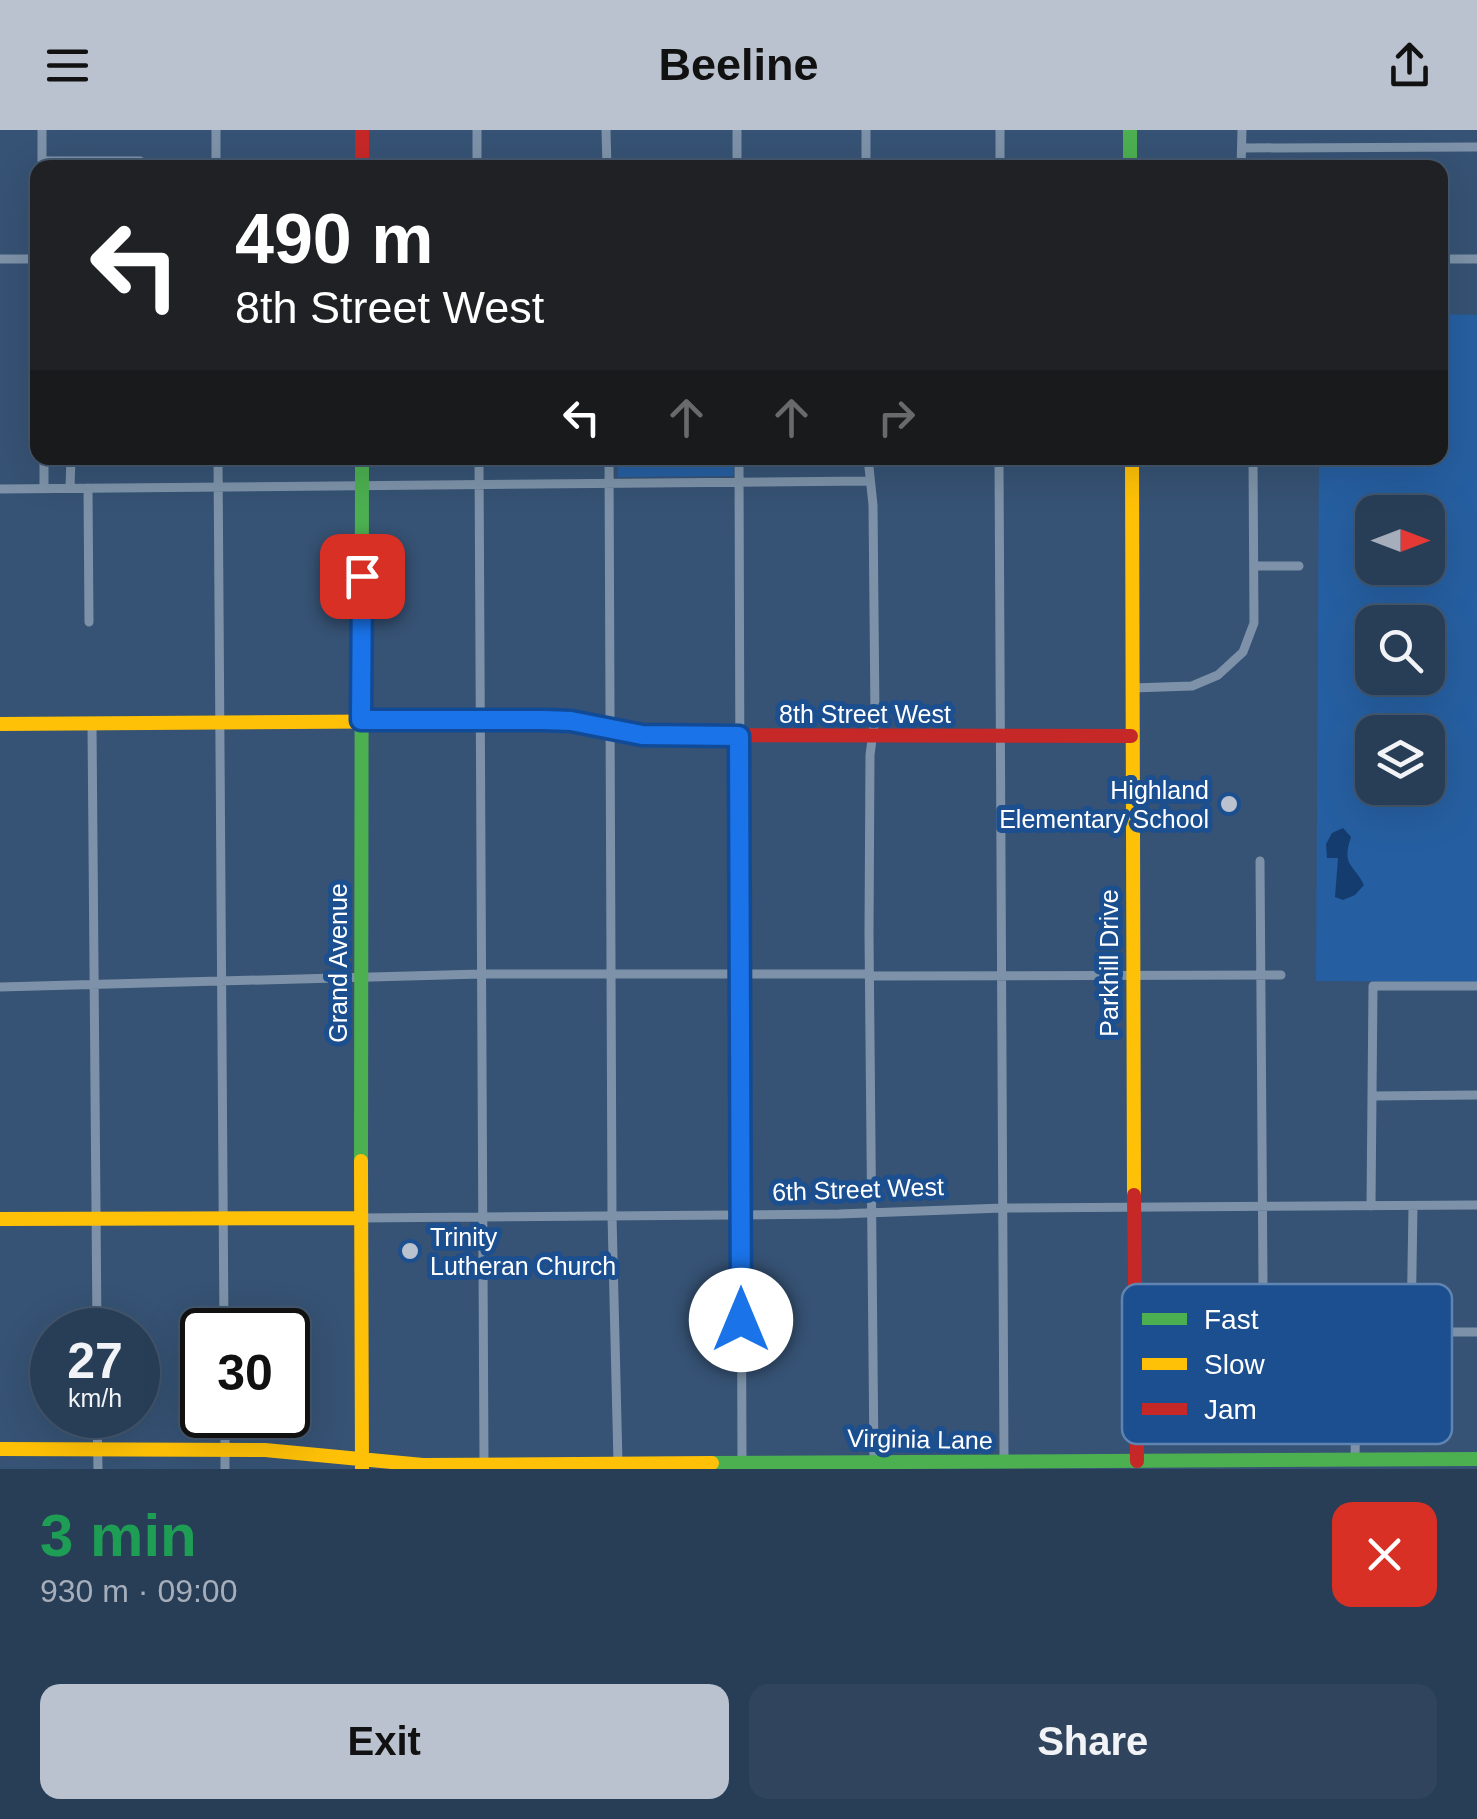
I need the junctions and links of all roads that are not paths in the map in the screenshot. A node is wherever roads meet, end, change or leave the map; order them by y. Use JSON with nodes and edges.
{"nodes":[{"id":1,"x":42,"y":130,"type":"edge"},
{"id":2,"x":216,"y":130,"type":"edge"},
{"id":3,"x":362,"y":130,"type":"edge"},
{"id":4,"x":477,"y":130,"type":"edge"},
{"id":5,"x":606,"y":130,"type":"edge"},
{"id":6,"x":737,"y":130,"type":"edge"},
{"id":7,"x":866,"y":130,"type":"edge"},
{"id":8,"x":1000,"y":130,"type":"edge"},
{"id":9,"x":1130,"y":130,"type":"edge"},
{"id":10,"x":1242,"y":130,"type":"edge"},
{"id":11,"x":1477,"y":146,"type":"edge"},
{"id":12,"x":1242,"y":148,"type":"junction"},
{"id":13,"x":42,"y":160,"type":"edge"},
{"id":14,"x":216,"y":160,"type":"edge"},
{"id":15,"x":362,"y":160,"type":"edge"},
{"id":16,"x":478,"y":160,"type":"edge"},
{"id":17,"x":607,"y":160,"type":"edge"},
{"id":18,"x":738,"y":160,"type":"edge"},
{"id":19,"x":866,"y":160,"type":"edge"},
{"id":20,"x":1000,"y":160,"type":"edge"},
{"id":21,"x":1130,"y":160,"type":"edge"},
{"id":22,"x":1242,"y":160,"type":"edge"},
{"id":23,"x":1477,"y":258,"type":"edge"},
{"id":24,"x":0,"y":259,"type":"edge"},
{"id":25,"x":30,"y":259,"type":"edge"},
{"id":26,"x":1448,"y":259,"type":"edge"},
{"id":27,"x":44,"y":465,"type":"edge"},
{"id":28,"x":71,"y":465,"type":"edge"},
{"id":29,"x":218,"y":465,"type":"edge"},
{"id":30,"x":362,"y":465,"type":"edge"},
{"id":31,"x":479,"y":465,"type":"edge"},
{"id":32,"x":609,"y":465,"type":"edge"},
{"id":33,"x":739,"y":465,"type":"edge"},
{"id":34,"x":868,"y":465,"type":"edge"},
{"id":35,"x":999,"y":465,"type":"edge"},
{"id":36,"x":1132,"y":465,"type":"edge"},
{"id":37,"x":1252,"y":465,"type":"edge"},
{"id":38,"x":868,"y":481,"type":"junction"},
{"id":39,"x":739,"y":483,"type":"junction"},
{"id":40,"x":362,"y":485,"type":"junction"},
{"id":41,"x":609,"y":485,"type":"junction"},
{"id":42,"x":218,"y":486,"type":"junction"},
{"id":43,"x":480,"y":486,"type":"junction"},
{"id":44,"x":44,"y":488,"type":"junction"},
{"id":45,"x":70,"y":488,"type":"junction"},
{"id":46,"x":88,"y":488,"type":"junction"},
{"id":47,"x":0,"y":489,"type":"edge"},
{"id":48,"x":1254,"y":566,"type":"junction"},
{"id":49,"x":1299,"y":566,"type":"dead end"},
{"id":50,"x":89,"y":622,"type":"dead end"},
{"id":51,"x":1132,"y":688,"type":"junction"},
{"id":52,"x":361,"y":720,"type":"junction"},
{"id":53,"x":480,"y":720,"type":"junction"},
{"id":54,"x":220,"y":723,"type":"junction"},
{"id":55,"x":0,"y":724,"type":"edge"},
{"id":56,"x":92,"y":724,"type":"junction"},
{"id":57,"x":610,"y":729,"type":"junction"},
{"id":58,"x":739,"y":736,"type":"junction"},
{"id":59,"x":872,"y":736,"type":"junction"},
{"id":60,"x":998,"y":736,"type":"junction"},
{"id":61,"x":1131,"y":736,"type":"junction"},
{"id":62,"x":1260,"y":862,"type":"dead end"},
{"id":63,"x":612,"y":973,"type":"junction"},
{"id":64,"x":740,"y":973,"type":"junction"},
{"id":65,"x":481,"y":974,"type":"junction"},
{"id":66,"x":869,"y":975,"type":"junction"},
{"id":67,"x":1130,"y":975,"type":"junction"},
{"id":68,"x":1261,"y":975,"type":"junction"},
{"id":69,"x":1281,"y":975,"type":"dead end"},
{"id":70,"x":1001,"y":977,"type":"junction"},
{"id":71,"x":360,"y":978,"type":"junction"},
{"id":72,"x":222,"y":982,"type":"junction"},
{"id":73,"x":0,"y":986,"type":"edge"},
{"id":74,"x":94,"y":986,"type":"junction"},
{"id":75,"x":1477,"y":986,"type":"edge"},
{"id":76,"x":1477,"y":1095,"type":"edge"},
{"id":77,"x":1372,"y":1096,"type":"junction"},
{"id":78,"x":1477,"y":1205,"type":"edge"},
{"id":79,"x":1263,"y":1206,"type":"junction"},
{"id":80,"x":1371,"y":1206,"type":"junction"},
{"id":81,"x":1413,"y":1206,"type":"junction"},
{"id":82,"x":1133,"y":1207,"type":"junction"},
{"id":83,"x":1003,"y":1208,"type":"junction"},
{"id":84,"x":873,"y":1210,"type":"junction"},
{"id":85,"x":741,"y":1215,"type":"junction"},
{"id":86,"x":96,"y":1216,"type":"junction"},
{"id":87,"x":483,"y":1216,"type":"junction"},
{"id":88,"x":612,"y":1216,"type":"junction"},
{"id":89,"x":224,"y":1218,"type":"junction"},
{"id":90,"x":361,"y":1218,"type":"junction"},
{"id":91,"x":0,"y":1219,"type":"edge"},
{"id":92,"x":1263,"y":1282,"type":"dead end"},
{"id":93,"x":1134,"y":1284,"type":"edge"},
{"id":94,"x":1411,"y":1284,"type":"edge"},
{"id":95,"x":96,"y":1308,"type":"edge"},
{"id":96,"x":224,"y":1308,"type":"edge"},
{"id":97,"x":98,"y":1438,"type":"edge"},
{"id":98,"x":225,"y":1438,"type":"edge"},
{"id":99,"x":1355,"y":1444,"type":"edge"},
{"id":100,"x":98,"y":1448,"type":"junction"},
{"id":101,"x":0,"y":1449,"type":"edge"},
{"id":102,"x":225,"y":1451,"type":"junction"},
{"id":103,"x":1355,"y":1460,"type":"junction"},
{"id":104,"x":1477,"y":1460,"type":"edge"},
{"id":105,"x":874,"y":1461,"type":"junction"},
{"id":106,"x":362,"y":1462,"type":"edge"},
{"id":107,"x":1004,"y":1462,"type":"junction"},
{"id":108,"x":618,"y":1463,"type":"junction"},
{"id":109,"x":484,"y":1464,"type":"junction"},
{"id":110,"x":1264,"y":1464,"type":"edge"},
{"id":111,"x":1332,"y":1464,"type":"edge"},
{"id":112,"x":682,"y":1465,"type":"edge"},
{"id":113,"x":742,"y":1465,"type":"edge"},
{"id":114,"x":812,"y":1465,"type":"edge"},
{"id":115,"x":1136,"y":1465,"type":"edge"},
{"id":116,"x":98,"y":1469,"type":"edge"},
{"id":117,"x":225,"y":1469,"type":"edge"}],
"edges":[{"from":1,"to":13,"type":"street"},
{"from":2,"to":14,"type":"street"},
{"from":3,"to":15,"type":"street"},
{"from":4,"to":16,"type":"street"},
{"from":5,"to":17,"type":"street"},
{"from":6,"to":18,"type":"street"},
{"from":7,"to":19,"type":"street"},
{"from":8,"to":20,"type":"street"},
{"from":9,"to":21,"type":"street"},
{"from":10,"to":12,"type":"street"},
{"from":11,"to":12,"type":"street"},
{"from":12,"to":22,"type":"street"},
{"from":23,"to":26,"type":"street"},
{"from":24,"to":25,"type":"street"},
{"from":27,"to":44,"type":"street"},
{"from":28,"to":45,"type":"street"},
{"from":29,"to":42,"type":"street"},
{"from":30,"to":40,"type":"street","name":"Grand Avenue"},
{"from":31,"to":43,"type":"street"},
{"from":32,"to":41,"type":"street"},
{"from":33,"to":39,"type":"street"},
{"from":34,"to":38,"type":"street"},
{"from":35,"to":60,"type":"street"},
{"from":36,"to":51,"type":"street","name":"Parkhill Drive"},
{"from":37,"to":48,"type":"street"},
{"from":38,"to":39,"type":"street"},
{"from":38,"to":59,"type":"street"},
{"from":39,"to":41,"type":"street"},
{"from":39,"to":58,"type":"street"},
{"from":40,"to":42,"type":"street"},
{"from":40,"to":43,"type":"street"},
{"from":40,"to":52,"type":"street","name":"Grand Avenue"},
{"from":41,"to":43,"type":"street"},
{"from":41,"to":57,"type":"street"},
{"from":42,"to":46,"type":"street"},
{"from":42,"to":54,"type":"street"},
{"from":43,"to":53,"type":"street"},
{"from":44,"to":45,"type":"street"},
{"from":44,"to":47,"type":"street"},
{"from":45,"to":46,"type":"street"},
{"from":46,"to":50,"type":"street"},
{"from":48,"to":49,"type":"street"},
{"from":48,"to":51,"type":"street"},
{"from":51,"to":61,"type":"street","name":"Parkhill Drive"},
{"from":52,"to":53,"type":"street","name":"8th Street West"},
{"from":52,"to":54,"type":"street","name":"8th Street West"},
{"from":52,"to":71,"type":"street","name":"Grand Avenue"},
{"from":53,"to":57,"type":"street","name":"8th Street West"},
{"from":53,"to":65,"type":"street"},
{"from":54,"to":56,"type":"street","name":"8th Street West"},
{"from":54,"to":72,"type":"street"},
{"from":55,"to":56,"type":"street","name":"8th Street West"},
{"from":56,"to":74,"type":"street"},
{"from":57,"to":58,"type":"street","name":"8th Street West"},
{"from":57,"to":63,"type":"street"},
{"from":58,"to":59,"type":"street","name":"8th Street West"},
{"from":58,"to":64,"type":"street"},
{"from":59,"to":60,"type":"street","name":"8th Street West"},
{"from":59,"to":66,"type":"street"},
{"from":60,"to":61,"type":"street","name":"8th Street West"},
{"from":60,"to":70,"type":"street"},
{"from":61,"to":67,"type":"street","name":"Parkhill Drive"},
{"from":62,"to":68,"type":"street"},
{"from":63,"to":64,"type":"street"},
{"from":63,"to":65,"type":"street"},
{"from":63,"to":88,"type":"street"},
{"from":64,"to":66,"type":"street"},
{"from":64,"to":85,"type":"street"},
{"from":65,"to":71,"type":"street"},
{"from":65,"to":87,"type":"street"},
{"from":66,"to":70,"type":"street"},
{"from":66,"to":84,"type":"street"},
{"from":67,"to":68,"type":"street"},
{"from":67,"to":70,"type":"street"},
{"from":67,"to":82,"type":"street","name":"Parkhill Drive"},
{"from":68,"to":69,"type":"street"},
{"from":68,"to":79,"type":"street"},
{"from":70,"to":83,"type":"street"},
{"from":71,"to":72,"type":"street"},
{"from":71,"to":90,"type":"street","name":"Grand Avenue"},
{"from":72,"to":74,"type":"street"},
{"from":72,"to":89,"type":"street"},
{"from":73,"to":74,"type":"street"},
{"from":74,"to":86,"type":"street"},
{"from":75,"to":77,"type":"street"},
{"from":76,"to":77,"type":"street"},
{"from":77,"to":80,"type":"street"},
{"from":78,"to":81,"type":"street","name":"6th Street West"},
{"from":79,"to":80,"type":"street","name":"6th Street West"},
{"from":79,"to":82,"type":"street","name":"6th Street West"},
{"from":79,"to":92,"type":"street"},
{"from":80,"to":81,"type":"street","name":"6th Street West"},
{"from":81,"to":94,"type":"street"},
{"from":82,"to":83,"type":"street","name":"6th Street West"},
{"from":82,"to":93,"type":"street","name":"Parkhill Drive"},
{"from":83,"to":84,"type":"street","name":"6th Street West"},
{"from":83,"to":107,"type":"street"},
{"from":84,"to":85,"type":"street","name":"6th Street West"},
{"from":84,"to":105,"type":"street"},
{"from":85,"to":88,"type":"street","name":"6th Street West"},
{"from":85,"to":113,"type":"street"},
{"from":86,"to":89,"type":"street","name":"6th Street West"},
{"from":86,"to":91,"type":"street","name":"6th Street West"},
{"from":86,"to":95,"type":"street"},
{"from":87,"to":88,"type":"street","name":"6th Street West"},
{"from":87,"to":90,"type":"street","name":"6th Street West"},
{"from":87,"to":109,"type":"street"},
{"from":88,"to":108,"type":"street"},
{"from":89,"to":90,"type":"street","name":"6th Street West"},
{"from":89,"to":96,"type":"street"},
{"from":90,"to":106,"type":"street","name":"Grand Avenue"},
{"from":97,"to":100,"type":"street"},
{"from":98,"to":102,"type":"street"},
{"from":99,"to":103,"type":"street"},
{"from":100,"to":101,"type":"street","name":"Virginia Lane"},
{"from":100,"to":102,"type":"street","name":"Virginia Lane"},
{"from":100,"to":116,"type":"street"},
{"from":102,"to":106,"type":"street","name":"Virginia Lane"},
{"from":102,"to":117,"type":"street"},
{"from":103,"to":104,"type":"street","name":"Virginia Lane"},
{"from":103,"to":111,"type":"street","name":"Virginia Lane"},
{"from":105,"to":107,"type":"street","name":"Virginia Lane"},
{"from":105,"to":114,"type":"street","name":"Virginia Lane"},
{"from":106,"to":109,"type":"street","name":"Virginia Lane"},
{"from":107,"to":115,"type":"street","name":"Virginia Lane"},
{"from":108,"to":109,"type":"street","name":"Virginia Lane"},
{"from":108,"to":112,"type":"street","name":"Virginia Lane"},
{"from":110,"to":111,"type":"street","name":"Virginia Lane"},
{"from":110,"to":115,"type":"street","name":"Virginia Lane"},
{"from":112,"to":113,"type":"street","name":"Virginia Lane"},
{"from":113,"to":114,"type":"street","name":"Virginia Lane"}]}
